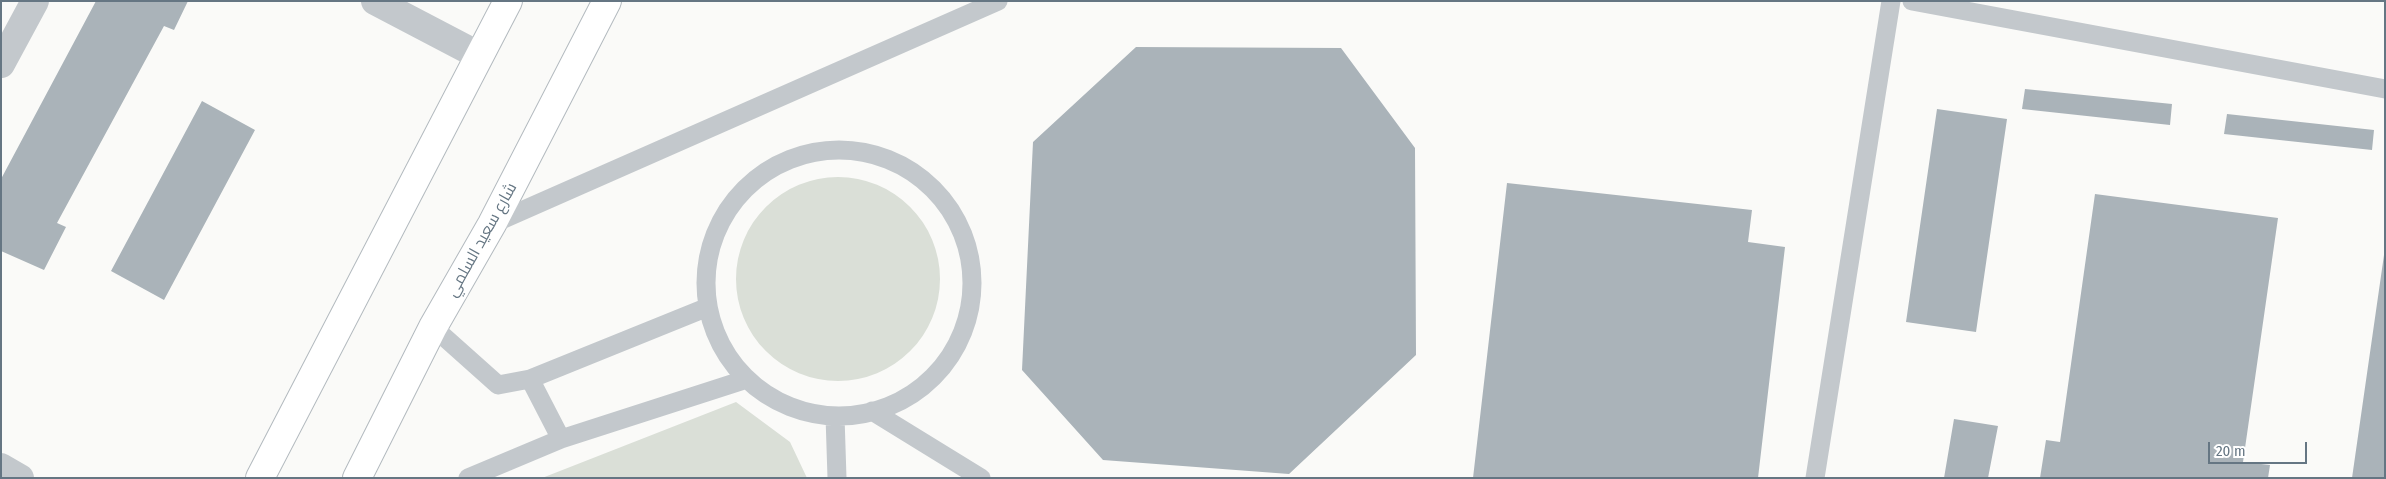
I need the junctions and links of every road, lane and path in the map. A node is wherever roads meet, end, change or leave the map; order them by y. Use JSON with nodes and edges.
{"nodes":[{"id":1,"x":36,"y":1,"type":"edge"},
{"id":2,"x":375,"y":1,"type":"edge"},
{"id":3,"x":508,"y":1,"type":"edge"},
{"id":4,"x":607,"y":1,"type":"edge"},
{"id":5,"x":998,"y":1,"type":"edge"},
{"id":6,"x":1891,"y":1,"type":"edge"},
{"id":7,"x":1912,"y":1,"type":"edge"},
{"id":8,"x":1960,"y":6,"type":"edge"},
{"id":9,"x":478,"y":55,"type":"junction"},
{"id":10,"x":1,"y":64,"type":"edge"},
{"id":11,"x":2385,"y":88,"type":"edge"},
{"id":12,"x":492,"y":224,"type":"junction"},
{"id":13,"x":708,"y":307,"type":"junction"},
{"id":14,"x":433,"y":327,"type":"junction"},
{"id":15,"x":530,"y":379,"type":"junction"},
{"id":16,"x":744,"y":380,"type":"junction"},
{"id":17,"x":872,"y":411,"type":"junction"},
{"id":18,"x":835,"y":416,"type":"junction"},
{"id":19,"x":561,"y":438,"type":"junction"},
{"id":20,"x":1,"y":467,"type":"edge"},
{"id":21,"x":20,"y":478,"type":"edge"},
{"id":22,"x":260,"y":478,"type":"edge"},
{"id":23,"x":357,"y":478,"type":"edge"},
{"id":24,"x":468,"y":478,"type":"edge"},
{"id":25,"x":837,"y":478,"type":"edge"},
{"id":26,"x":981,"y":478,"type":"edge"},
{"id":27,"x":1815,"y":478,"type":"edge"}],
"edges":[{"from":1,"to":10,"type":"street"},
{"from":2,"to":9,"type":"street"},
{"from":3,"to":9,"type":"street"},
{"from":4,"to":12,"type":"street","name":"شارع سعيد السلمي"},
{"from":5,"to":12,"type":"lane"},
{"from":6,"to":27,"type":"lane"},
{"from":7,"to":8,"type":"lane"},
{"from":8,"to":11,"type":"lane"},
{"from":9,"to":22,"type":"street"},
{"from":12,"to":14,"type":"street","name":"شارع سعيد السلمي"},
{"from":13,"to":15,"type":"lane"},
{"from":13,"to":16,"type":"lane"},
{"from":13,"to":17,"type":"lane"},
{"from":14,"to":15,"type":"lane"},
{"from":14,"to":23,"type":"street","name":"شارع سعيد السلمي"},
{"from":15,"to":19,"type":"lane"},
{"from":16,"to":18,"type":"lane"},
{"from":16,"to":19,"type":"lane"},
{"from":17,"to":18,"type":"lane"},
{"from":17,"to":26,"type":"lane"},
{"from":18,"to":25,"type":"lane"},
{"from":19,"to":24,"type":"lane"},
{"from":20,"to":21,"type":"street"}]}
